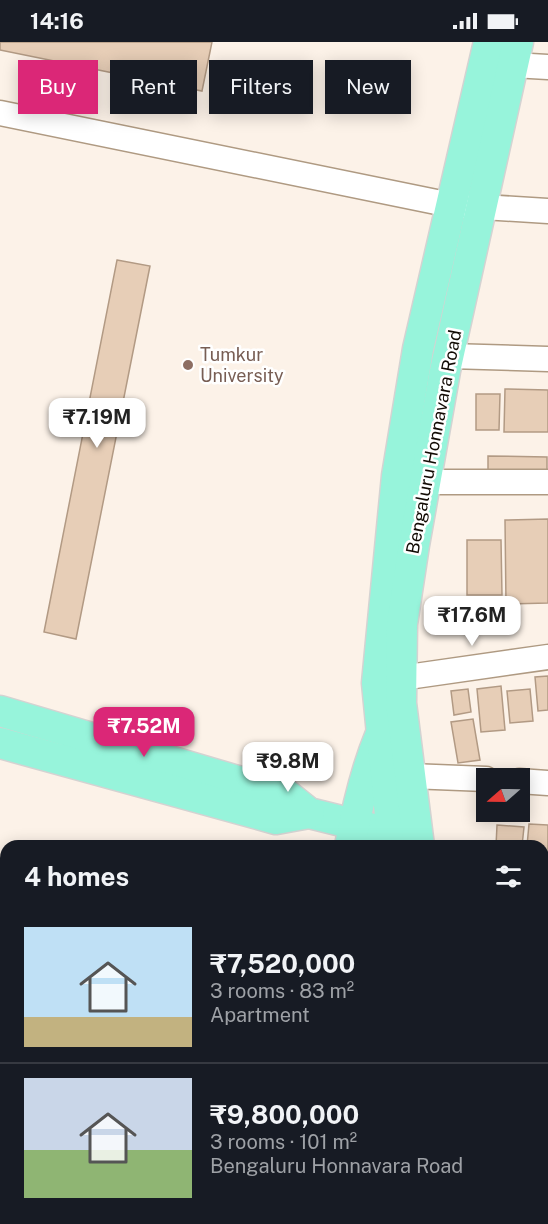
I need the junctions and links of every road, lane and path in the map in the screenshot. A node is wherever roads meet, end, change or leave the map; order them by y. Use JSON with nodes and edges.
{"nodes":[{"id":1,"x":489,"y":42,"type":"edge"},
{"id":2,"x":516,"y":53,"type":"edge"},
{"id":3,"x":548,"y":67,"type":"edge"},
{"id":4,"x":0,"y":113,"type":"edge"},
{"id":5,"x":451,"y":205,"type":"junction"},
{"id":6,"x":482,"y":207,"type":"junction"},
{"id":7,"x":548,"y":211,"type":"edge"},
{"id":8,"x":449,"y":356,"type":"junction"},
{"id":9,"x":548,"y":359,"type":"edge"},
{"id":10,"x":426,"y":482,"type":"junction"},
{"id":11,"x":548,"y":482,"type":"edge"},
{"id":12,"x":548,"y":657,"type":"edge"},
{"id":13,"x":401,"y":678,"type":"junction"},
{"id":14,"x":0,"y":711,"type":"edge"},
{"id":15,"x":391,"y":723,"type":"junction"},
{"id":16,"x":0,"y":743,"type":"edge"},
{"id":17,"x":410,"y":776,"type":"junction"},
{"id":18,"x":476,"y":779,"type":"edge"},
{"id":19,"x":530,"y":782,"type":"edge"},
{"id":20,"x":548,"y":783,"type":"edge"},
{"id":21,"x":309,"y":813,"type":"junction"},
{"id":22,"x":352,"y":836,"type":"edge"},
{"id":23,"x":387,"y":840,"type":"edge"},
{"id":24,"x":405,"y":840,"type":"edge"},
{"id":25,"x":405,"y":840,"type":"edge"}],
"edges":[{"from":1,"to":5,"type":"main road","name":"Bengaluru Honnavara Road"},
{"from":2,"to":3,"type":"street"},
{"from":2,"to":6,"type":"main road","name":"Bengaluru Honnavara Road"},
{"from":4,"to":5,"type":"street"},
{"from":5,"to":6,"type":"street"},
{"from":5,"to":15,"type":"main road","name":"Bengaluru Honnavara Road"},
{"from":6,"to":7,"type":"street"},
{"from":6,"to":8,"type":"main road","name":"Bengaluru Honnavara Road"},
{"from":8,"to":9,"type":"street"},
{"from":8,"to":10,"type":"main road","name":"Bengaluru Honnavara Road"},
{"from":10,"to":11,"type":"street"},
{"from":10,"to":13,"type":"main road","name":"Bengaluru Honnavara Road"},
{"from":12,"to":13,"type":"street"},
{"from":13,"to":15,"type":"main road","name":"Bengaluru Honnavara Road"},
{"from":14,"to":21,"type":"main road"},
{"from":15,"to":17,"type":"main road","name":"Bengaluru Honnavara Road"},
{"from":15,"to":22,"type":"main road"},
{"from":15,"to":24,"type":"main road","name":"Bengaluru Honnavara Road"},
{"from":16,"to":21,"type":"main road"},
{"from":17,"to":18,"type":"street"},
{"from":17,"to":25,"type":"main road","name":"Bengaluru Honnavara Road"},
{"from":19,"to":20,"type":"street"},
{"from":21,"to":22,"type":"main road"},
{"from":22,"to":23,"type":"main road"}]}
